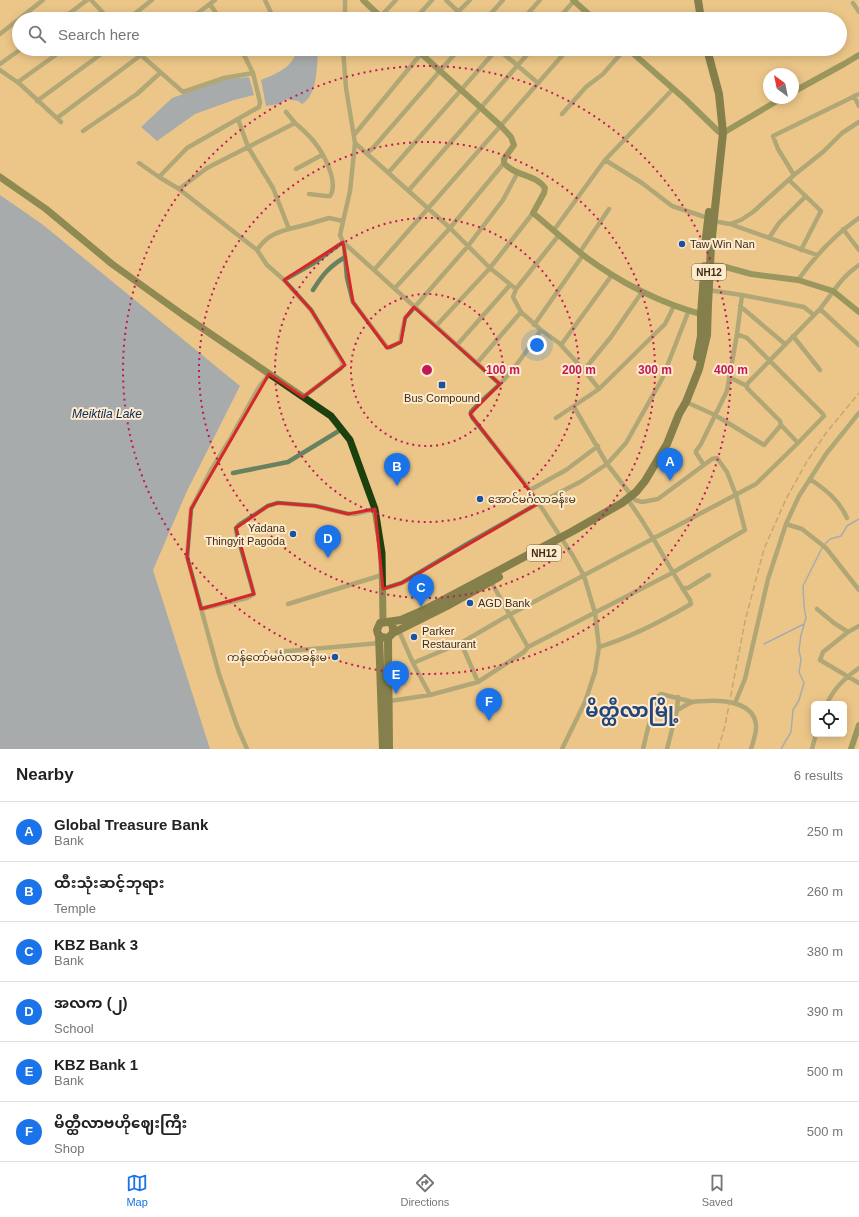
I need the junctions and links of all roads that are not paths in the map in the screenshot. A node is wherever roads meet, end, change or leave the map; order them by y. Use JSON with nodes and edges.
{"nodes":[{"id":1,"x":88,"y":0,"type":"edge"},
{"id":2,"x":91,"y":0,"type":"edge"},
{"id":3,"x":152,"y":0,"type":"edge"},
{"id":4,"x":215,"y":0,"type":"edge"},
{"id":5,"x":265,"y":0,"type":"edge"},
{"id":6,"x":345,"y":0,"type":"edge"},
{"id":7,"x":363,"y":0,"type":"edge"},
{"id":8,"x":396,"y":0,"type":"edge"},
{"id":9,"x":432,"y":0,"type":"edge"},
{"id":10,"x":446,"y":0,"type":"edge"},
{"id":11,"x":470,"y":0,"type":"edge"},
{"id":12,"x":503,"y":0,"type":"edge"},
{"id":13,"x":540,"y":0,"type":"edge"},
{"id":14,"x":698,"y":0,"type":"edge"},
{"id":15,"x":39,"y":1,"type":"edge"},
{"id":16,"x":573,"y":1,"type":"edge"},
{"id":17,"x":853,"y":3,"type":"dead end"},
{"id":18,"x":210,"y":4,"type":"junction"},
{"id":19,"x":26,"y":12,"type":"edge"},
{"id":20,"x":72,"y":12,"type":"edge"},
{"id":21,"x":101,"y":12,"type":"edge"},
{"id":22,"x":137,"y":12,"type":"edge"},
{"id":23,"x":199,"y":12,"type":"edge"},
{"id":24,"x":215,"y":12,"type":"edge"},
{"id":25,"x":271,"y":12,"type":"edge"},
{"id":26,"x":345,"y":12,"type":"edge"},
{"id":27,"x":375,"y":12,"type":"edge"},
{"id":28,"x":386,"y":12,"type":"edge"},
{"id":29,"x":421,"y":12,"type":"edge"},
{"id":30,"x":458,"y":12,"type":"joint"},
{"id":31,"x":492,"y":12,"type":"edge"},
{"id":32,"x":529,"y":12,"type":"edge"},
{"id":33,"x":564,"y":12,"type":"edge"},
{"id":34,"x":586,"y":12,"type":"edge"},
{"id":35,"x":700,"y":12,"type":"edge"},
{"id":36,"x":859,"y":12,"type":"edge"},
{"id":37,"x":12,"y":23,"type":"edge"},
{"id":38,"x":0,"y":33,"type":"edge"},
{"id":39,"x":859,"y":54,"type":"edge"},
{"id":40,"x":12,"y":55,"type":"edge"},
{"id":41,"x":54,"y":56,"type":"edge"},
{"id":42,"x":98,"y":56,"type":"edge"},
{"id":43,"x":139,"y":56,"type":"edge"},
{"id":44,"x":141,"y":56,"type":"edge"},
{"id":45,"x":244,"y":56,"type":"edge"},
{"id":46,"x":344,"y":56,"type":"edge"},
{"id":47,"x":415,"y":56,"type":"edge"},
{"id":48,"x":425,"y":56,"type":"edge"},
{"id":49,"x":453,"y":56,"type":"edge"},
{"id":50,"x":492,"y":56,"type":"edge"},
{"id":51,"x":506,"y":56,"type":"edge"},
{"id":52,"x":526,"y":56,"type":"edge"},
{"id":53,"x":562,"y":56,"type":"edge"},
{"id":54,"x":619,"y":56,"type":"edge"},
{"id":55,"x":636,"y":56,"type":"edge"},
{"id":56,"x":709,"y":56,"type":"edge"},
{"id":57,"x":0,"y":64,"type":"edge"},
{"id":58,"x":518,"y":66,"type":"junction"},
{"id":59,"x":0,"y":70,"type":"edge"},
{"id":60,"x":439,"y":71,"type":"junction"},
{"id":61,"x":160,"y":73,"type":"junction"},
{"id":62,"x":253,"y":73,"type":"junction"},
{"id":63,"x":18,"y":82,"type":"junction"},
{"id":64,"x":538,"y":83,"type":"junction"},
{"id":65,"x":672,"y":89,"type":"junction"},
{"id":66,"x":799,"y":89,"type":"edge"},
{"id":67,"x":461,"y":90,"type":"junction"},
{"id":68,"x":859,"y":94,"type":"edge"},
{"id":69,"x":854,"y":96,"type":"junction"},
{"id":70,"x":37,"y":101,"type":"junction"},
{"id":71,"x":771,"y":104,"type":"edge"},
{"id":72,"x":859,"y":106,"type":"edge"},
{"id":73,"x":481,"y":108,"type":"junction"},
{"id":74,"x":286,"y":112,"type":"dead end"},
{"id":75,"x":562,"y":114,"type":"dead end"},
{"id":76,"x":238,"y":119,"type":"junction"},
{"id":77,"x":859,"y":122,"type":"edge"},
{"id":78,"x":295,"y":123,"type":"junction"},
{"id":79,"x":501,"y":126,"type":"junction"},
{"id":80,"x":721,"y":130,"type":"junction"},
{"id":81,"x":83,"y":131,"type":"dead end"},
{"id":82,"x":354,"y":135,"type":"junction"},
{"id":83,"x":355,"y":143,"type":"junction"},
{"id":84,"x":248,"y":147,"type":"junction"},
{"id":85,"x":367,"y":153,"type":"junction"},
{"id":86,"x":322,"y":155,"type":"junction"},
{"id":87,"x":605,"y":160,"type":"junction"},
{"id":88,"x":139,"y":163,"type":"dead end"},
{"id":89,"x":504,"y":163,"type":"junction"},
{"id":90,"x":296,"y":169,"type":"dead end"},
{"id":91,"x":389,"y":172,"type":"junction"},
{"id":92,"x":518,"y":172,"type":"junction"},
{"id":93,"x":794,"y":175,"type":"junction"},
{"id":94,"x":0,"y":177,"type":"edge"},
{"id":95,"x":159,"y":177,"type":"junction"},
{"id":96,"x":789,"y":180,"type":"junction"},
{"id":97,"x":179,"y":189,"type":"junction"},
{"id":98,"x":408,"y":190,"type":"junction"},
{"id":99,"x":309,"y":194,"type":"dead end"},
{"id":100,"x":806,"y":196,"type":"junction"},
{"id":101,"x":428,"y":208,"type":"junction"},
{"id":102,"x":609,"y":209,"type":"dead end"},
{"id":103,"x":533,"y":213,"type":"junction"},
{"id":104,"x":859,"y":218,"type":"edge"},
{"id":105,"x":343,"y":220,"type":"junction"},
{"id":106,"x":711,"y":220,"type":"junction"},
{"id":107,"x":730,"y":224,"type":"junction"},
{"id":108,"x":450,"y":228,"type":"junction"},
{"id":109,"x":843,"y":228,"type":"junction"},
{"id":110,"x":289,"y":229,"type":"junction"},
{"id":111,"x":556,"y":232,"type":"junction"},
{"id":112,"x":769,"y":238,"type":"junction"},
{"id":113,"x":343,"y":243,"type":"junction"},
{"id":114,"x":468,"y":246,"type":"junction"},
{"id":115,"x":257,"y":250,"type":"junction"},
{"id":116,"x":801,"y":250,"type":"junction"},
{"id":117,"x":859,"y":250,"type":"edge"},
{"id":118,"x":581,"y":253,"type":"junction"},
{"id":119,"x":817,"y":255,"type":"junction"},
{"id":120,"x":345,"y":257,"type":"junction"},
{"id":121,"x":707,"y":265,"type":"junction"},
{"id":122,"x":859,"y":265,"type":"edge"},
{"id":123,"x":490,"y":268,"type":"junction"},
{"id":124,"x":374,"y":270,"type":"junction"},
{"id":125,"x":612,"y":275,"type":"junction"},
{"id":126,"x":284,"y":280,"type":"junction"},
{"id":127,"x":798,"y":280,"type":"junction"},
{"id":128,"x":510,"y":285,"type":"junction"},
{"id":129,"x":394,"y":288,"type":"junction"},
{"id":130,"x":516,"y":289,"type":"junction"},
{"id":131,"x":313,"y":290,"type":"dead end"},
{"id":132,"x":708,"y":290,"type":"junction"},
{"id":133,"x":833,"y":290,"type":"junction"},
{"id":134,"x":642,"y":292,"type":"junction"},
{"id":135,"x":742,"y":295,"type":"junction"},
{"id":136,"x":674,"y":306,"type":"junction"},
{"id":137,"x":740,"y":306,"type":"junction"},
{"id":138,"x":414,"y":307,"type":"junction"},
{"id":139,"x":820,"y":309,"type":"junction"},
{"id":140,"x":689,"y":310,"type":"junction"},
{"id":141,"x":521,"y":312,"type":"junction"},
{"id":142,"x":859,"y":312,"type":"edge"},
{"id":143,"x":814,"y":314,"type":"junction"},
{"id":144,"x":704,"y":315,"type":"junction"},
{"id":145,"x":534,"y":325,"type":"junction"},
{"id":146,"x":436,"y":326,"type":"junction"},
{"id":147,"x":541,"y":330,"type":"junction"},
{"id":148,"x":737,"y":334,"type":"junction"},
{"id":149,"x":793,"y":336,"type":"junction"},
{"id":150,"x":785,"y":344,"type":"junction"},
{"id":151,"x":859,"y":344,"type":"edge"},
{"id":152,"x":457,"y":345,"type":"junction"},
{"id":153,"x":561,"y":345,"type":"junction"},
{"id":154,"x":770,"y":359,"type":"junction"},
{"id":155,"x":478,"y":364,"type":"junction"},
{"id":156,"x":584,"y":370,"type":"junction"},
{"id":157,"x":820,"y":370,"type":"dead end"},
{"id":158,"x":269,"y":374,"type":"junction"},
{"id":159,"x":729,"y":378,"type":"junction"},
{"id":160,"x":500,"y":384,"type":"junction"},
{"id":161,"x":747,"y":386,"type":"junction"},
{"id":162,"x":599,"y":389,"type":"junction"},
{"id":163,"x":303,"y":398,"type":"junction"},
{"id":164,"x":686,"y":402,"type":"junction"},
{"id":165,"x":574,"y":407,"type":"junction"},
{"id":166,"x":859,"y":413,"type":"edge"},
{"id":167,"x":679,"y":414,"type":"junction"},
{"id":168,"x":716,"y":415,"type":"junction"},
{"id":169,"x":556,"y":418,"type":"dead end"},
{"id":170,"x":781,"y":425,"type":"junction"},
{"id":171,"x":342,"y":428,"type":"junction"},
{"id":172,"x":798,"y":443,"type":"junction"},
{"id":173,"x":598,"y":446,"type":"junction"},
{"id":174,"x":608,"y":464,"type":"junction"},
{"id":175,"x":704,"y":465,"type":"junction"},
{"id":176,"x":233,"y":474,"type":"dead end"},
{"id":177,"x":810,"y":480,"type":"junction"},
{"id":178,"x":530,"y":490,"type":"junction"},
{"id":179,"x":736,"y":495,"type":"junction"},
{"id":180,"x":631,"y":499,"type":"junction"},
{"id":181,"x":539,"y":503,"type":"junction"},
{"id":182,"x":375,"y":509,"type":"junction"},
{"id":183,"x":847,"y":518,"type":"dead end"},
{"id":184,"x":786,"y":524,"type":"junction"},
{"id":185,"x":654,"y":538,"type":"junction"},
{"id":186,"x":562,"y":540,"type":"junction"},
{"id":187,"x":672,"y":573,"type":"junction"},
{"id":188,"x":382,"y":575,"type":"junction"},
{"id":189,"x":709,"y":575,"type":"dead end"},
{"id":190,"x":584,"y":576,"type":"junction"},
{"id":191,"x":489,"y":579,"type":"junction"},
{"id":192,"x":682,"y":588,"type":"junction"},
{"id":193,"x":382,"y":589,"type":"junction"},
{"id":194,"x":859,"y":590,"type":"edge"},
{"id":195,"x":288,"y":604,"type":"dead end"},
{"id":196,"x":201,"y":609,"type":"junction"},
{"id":197,"x":817,"y":609,"type":"dead end"},
{"id":198,"x":595,"y":613,"type":"junction"},
{"id":199,"x":509,"y":615,"type":"junction"},
{"id":200,"x":386,"y":622,"type":"junction"},
{"id":201,"x":859,"y":626,"type":"edge"},
{"id":202,"x":848,"y":632,"type":"junction"},
{"id":203,"x":393,"y":634,"type":"junction"},
{"id":204,"x":379,"y":639,"type":"junction"},
{"id":205,"x":461,"y":643,"type":"junction"},
{"id":206,"x":599,"y":646,"type":"junction"},
{"id":207,"x":528,"y":647,"type":"junction"},
{"id":208,"x":277,"y":652,"type":"dead end"},
{"id":209,"x":413,"y":663,"type":"junction"},
{"id":210,"x":859,"y":668,"type":"edge"},
{"id":211,"x":847,"y":676,"type":"junction"},
{"id":212,"x":478,"y":682,"type":"junction"},
{"id":213,"x":859,"y":683,"type":"edge"},
{"id":214,"x":430,"y":695,"type":"junction"},
{"id":215,"x":678,"y":697,"type":"junction"},
{"id":216,"x":390,"y":701,"type":"junction"},
{"id":217,"x":828,"y":701,"type":"edge"},
{"id":218,"x":693,"y":702,"type":"junction"},
{"id":219,"x":735,"y":704,"type":"junction"},
{"id":220,"x":677,"y":710,"type":"junction"},
{"id":221,"x":858,"y":730,"type":"edge"},
{"id":222,"x":815,"y":737,"type":"edge"},
{"id":223,"x":247,"y":749,"type":"edge"},
{"id":224,"x":383,"y":749,"type":"edge"},
{"id":225,"x":390,"y":749,"type":"edge"},
{"id":226,"x":562,"y":749,"type":"edge"},
{"id":227,"x":643,"y":749,"type":"edge"},
{"id":228,"x":666,"y":749,"type":"edge"},
{"id":229,"x":752,"y":749,"type":"edge"},
{"id":230,"x":812,"y":749,"type":"edge"},
{"id":231,"x":851,"y":749,"type":"edge"}],
"edges":[{"from":1,"to":20,"type":"street"},
{"from":2,"to":21,"type":"street"},
{"from":3,"to":22,"type":"street"},
{"from":4,"to":18,"type":"street"},
{"from":5,"to":25,"type":"street"},
{"from":6,"to":26,"type":"street"},
{"from":7,"to":27,"type":"street"},
{"from":8,"to":28,"type":"street"},
{"from":9,"to":29,"type":"street"},
{"from":10,"to":30,"type":"street"},
{"from":11,"to":30,"type":"street"},
{"from":12,"to":31,"type":"street"},
{"from":13,"to":32,"type":"street"},
{"from":14,"to":35,"type":"highway"},
{"from":15,"to":19,"type":"street"},
{"from":16,"to":33,"type":"street"},
{"from":16,"to":34,"type":"street"},
{"from":17,"to":36,"type":"street"},
{"from":18,"to":23,"type":"street"},
{"from":18,"to":24,"type":"street"},
{"from":37,"to":38,"type":"street"},
{"from":39,"to":66,"type":"street"},
{"from":40,"to":57,"type":"street"},
{"from":41,"to":63,"type":"street"},
{"from":42,"to":70,"type":"street"},
{"from":43,"to":70,"type":"street"},
{"from":44,"to":61,"type":"street"},
{"from":45,"to":62,"type":"street"},
{"from":46,"to":82,"type":"street"},
{"from":47,"to":82,"type":"street"},
{"from":48,"to":60,"type":"street"},
{"from":49,"to":60,"type":"street"},
{"from":50,"to":67,"type":"street"},
{"from":51,"to":58,"type":"street"},
{"from":52,"to":58,"type":"street"},
{"from":53,"to":64,"type":"street"},
{"from":54,"to":75,"type":"street"},
{"from":55,"to":65,"type":"street"},
{"from":56,"to":80,"type":"highway","number":"NH12"},
{"from":58,"to":64,"type":"street"},
{"from":58,"to":73,"type":"street"},
{"from":59,"to":63,"type":"street"},
{"from":60,"to":67,"type":"street"},
{"from":60,"to":85,"type":"street"},
{"from":61,"to":62,"type":"street"},
{"from":61,"to":81,"type":"street"},
{"from":62,"to":76,"type":"street"},
{"from":63,"to":70,"type":"street"},
{"from":64,"to":79,"type":"street"},
{"from":65,"to":80,"type":"street"},
{"from":65,"to":87,"type":"street"},
{"from":67,"to":73,"type":"street"},
{"from":67,"to":91,"type":"street"},
{"from":68,"to":69,"type":"street"},
{"from":69,"to":72,"type":"street"},
{"from":69,"to":93,"type":"street"},
{"from":71,"to":80,"type":"street"},
{"from":73,"to":79,"type":"street"},
{"from":73,"to":98,"type":"street"},
{"from":74,"to":78,"type":"street"},
{"from":76,"to":84,"type":"street"},
{"from":76,"to":95,"type":"street"},
{"from":77,"to":93,"type":"street"},
{"from":78,"to":84,"type":"street"},
{"from":78,"to":86,"type":"street"},
{"from":79,"to":89,"type":"street"},
{"from":79,"to":101,"type":"street"},
{"from":80,"to":106,"type":"highway","number":"NH12"},
{"from":82,"to":83,"type":"street"},
{"from":83,"to":85,"type":"street"},
{"from":83,"to":105,"type":"street"},
{"from":84,"to":97,"type":"street"},
{"from":84,"to":110,"type":"street"},
{"from":85,"to":91,"type":"street"},
{"from":86,"to":90,"type":"street"},
{"from":86,"to":99,"type":"street"},
{"from":87,"to":106,"type":"street"},
{"from":87,"to":111,"type":"street"},
{"from":88,"to":95,"type":"street"},
{"from":89,"to":92,"type":"street"},
{"from":89,"to":108,"type":"street"},
{"from":91,"to":98,"type":"street"},
{"from":92,"to":103,"type":"street"},
{"from":92,"to":114,"type":"street"},
{"from":93,"to":96,"type":"street"},
{"from":94,"to":158,"type":"main road"},
{"from":95,"to":97,"type":"street"},
{"from":96,"to":100,"type":"street"},
{"from":96,"to":107,"type":"street"},
{"from":97,"to":115,"type":"street"},
{"from":98,"to":101,"type":"street"},
{"from":100,"to":112,"type":"street"},
{"from":100,"to":116,"type":"street"},
{"from":101,"to":108,"type":"street"},
{"from":101,"to":124,"type":"street"},
{"from":102,"to":118,"type":"street"},
{"from":103,"to":111,"type":"street"},
{"from":103,"to":123,"type":"street"},
{"from":104,"to":109,"type":"street"},
{"from":105,"to":110,"type":"street"},
{"from":105,"to":113,"type":"street"},
{"from":106,"to":107,"type":"street"},
{"from":106,"to":121,"type":"highway","number":"NH12"},
{"from":107,"to":112,"type":"street"},
{"from":108,"to":114,"type":"street"},
{"from":108,"to":129,"type":"street"},
{"from":109,"to":117,"type":"street"},
{"from":109,"to":119,"type":"street"},
{"from":110,"to":115,"type":"street"},
{"from":111,"to":118,"type":"street"},
{"from":111,"to":130,"type":"street"},
{"from":112,"to":116,"type":"street"},
{"from":113,"to":120,"type":"street"},
{"from":113,"to":124,"type":"street"},
{"from":113,"to":126,"type":"street"},
{"from":114,"to":123,"type":"street"},
{"from":114,"to":138,"type":"street"},
{"from":115,"to":126,"type":"street"},
{"from":116,"to":119,"type":"street"},
{"from":118,"to":125,"type":"street"},
{"from":118,"to":145,"type":"street"},
{"from":119,"to":127,"type":"street"},
{"from":120,"to":131,"type":"street"},
{"from":120,"to":138,"type":"street"},
{"from":121,"to":127,"type":"street"},
{"from":121,"to":132,"type":"highway","number":"NH12"},
{"from":121,"to":144,"type":"highway","number":"NH12"},
{"from":122,"to":133,"type":"street"},
{"from":123,"to":128,"type":"street"},
{"from":123,"to":146,"type":"street"},
{"from":124,"to":129,"type":"street"},
{"from":125,"to":134,"type":"street"},
{"from":125,"to":153,"type":"street"},
{"from":126,"to":163,"type":"street"},
{"from":127,"to":133,"type":"street"},
{"from":128,"to":130,"type":"street"},
{"from":128,"to":152,"type":"street"},
{"from":129,"to":138,"type":"street"},
{"from":130,"to":141,"type":"street"},
{"from":132,"to":135,"type":"street"},
{"from":132,"to":144,"type":"highway","number":"NH12"},
{"from":133,"to":139,"type":"street"},
{"from":133,"to":142,"type":"street"},
{"from":134,"to":136,"type":"street"},
{"from":134,"to":156,"type":"street"},
{"from":135,"to":137,"type":"street"},
{"from":135,"to":143,"type":"street"},
{"from":136,"to":140,"type":"street"},
{"from":136,"to":162,"type":"street"},
{"from":137,"to":148,"type":"street"},
{"from":137,"to":150,"type":"street"},
{"from":138,"to":146,"type":"street"},
{"from":139,"to":143,"type":"street"},
{"from":139,"to":151,"type":"street"},
{"from":140,"to":144,"type":"street"},
{"from":140,"to":174,"type":"street"},
{"from":141,"to":145,"type":"street"},
{"from":141,"to":155,"type":"street"},
{"from":143,"to":149,"type":"street"},
{"from":144,"to":164,"type":"highway","number":"NH12"},
{"from":144,"to":167,"type":"highway","number":"NH12"},
{"from":145,"to":147,"type":"street"},
{"from":146,"to":152,"type":"street"},
{"from":147,"to":153,"type":"street"},
{"from":147,"to":160,"type":"street"},
{"from":148,"to":154,"type":"street"},
{"from":148,"to":159,"type":"street"},
{"from":149,"to":150,"type":"street"},
{"from":149,"to":157,"type":"street"},
{"from":150,"to":154,"type":"street"},
{"from":152,"to":155,"type":"street"},
{"from":153,"to":156,"type":"street"},
{"from":154,"to":161,"type":"street"},
{"from":154,"to":172,"type":"street"},
{"from":155,"to":160,"type":"street"},
{"from":156,"to":162,"type":"street"},
{"from":158,"to":163,"type":"main road"},
{"from":158,"to":196,"type":"street"},
{"from":159,"to":161,"type":"street"},
{"from":159,"to":168,"type":"street"},
{"from":160,"to":178,"type":"street"},
{"from":161,"to":170,"type":"street"},
{"from":162,"to":165,"type":"street"},
{"from":163,"to":171,"type":"main road"},
{"from":164,"to":167,"type":"highway","number":"NH12"},
{"from":164,"to":168,"type":"street"},
{"from":165,"to":169,"type":"street"},
{"from":165,"to":173,"type":"street"},
{"from":166,"to":177,"type":"street"},
{"from":167,"to":180,"type":"highway","number":"NH12"},
{"from":168,"to":170,"type":"street"},
{"from":168,"to":175,"type":"street"},
{"from":170,"to":172,"type":"street"},
{"from":171,"to":176,"type":"street"},
{"from":171,"to":182,"type":"main road"},
{"from":172,"to":179,"type":"street"},
{"from":173,"to":174,"type":"street"},
{"from":173,"to":178,"type":"street"},
{"from":174,"to":180,"type":"street"},
{"from":174,"to":181,"type":"street"},
{"from":175,"to":179,"type":"street"},
{"from":175,"to":180,"type":"street"},
{"from":177,"to":183,"type":"street"},
{"from":177,"to":184,"type":"street"},
{"from":178,"to":181,"type":"street"},
{"from":179,"to":185,"type":"street"},
{"from":179,"to":187,"type":"street"},
{"from":180,"to":185,"type":"street"},
{"from":180,"to":186,"type":"highway","number":"NH12"},
{"from":181,"to":186,"type":"street"},
{"from":181,"to":193,"type":"street"},
{"from":182,"to":188,"type":"main road"},
{"from":182,"to":196,"type":"street"},
{"from":184,"to":194,"type":"street"},
{"from":184,"to":219,"type":"street"},
{"from":185,"to":187,"type":"street"},
{"from":185,"to":190,"type":"street"},
{"from":186,"to":190,"type":"street"},
{"from":186,"to":191,"type":"highway","number":"NH12"},
{"from":187,"to":192,"type":"street"},
{"from":187,"to":198,"type":"street"},
{"from":188,"to":193,"type":"main road"},
{"from":188,"to":195,"type":"street"},
{"from":189,"to":192,"type":"street"},
{"from":190,"to":198,"type":"street"},
{"from":190,"to":199,"type":"street"},
{"from":191,"to":199,"type":"street"},
{"from":191,"to":200,"type":"highway","number":"NH12"},
{"from":191,"to":203,"type":"highway","number":"NH12"},
{"from":192,"to":206,"type":"street"},
{"from":193,"to":200,"type":"main road"},
{"from":196,"to":223,"type":"street"},
{"from":197,"to":202,"type":"street"},
{"from":198,"to":206,"type":"street"},
{"from":198,"to":207,"type":"street"},
{"from":199,"to":205,"type":"street"},
{"from":199,"to":207,"type":"street"},
{"from":200,"to":203,"type":"highway"},
{"from":200,"to":204,"type":"highway"},
{"from":201,"to":202,"type":"street"},
{"from":202,"to":211,"type":"street"},
{"from":203,"to":204,"type":"highway"},
{"from":203,"to":209,"type":"street"},
{"from":203,"to":216,"type":"highway"},
{"from":204,"to":208,"type":"street"},
{"from":204,"to":224,"type":"highway"},
{"from":205,"to":209,"type":"street"},
{"from":205,"to":212,"type":"street"},
{"from":206,"to":226,"type":"street"},
{"from":207,"to":212,"type":"street"},
{"from":209,"to":214,"type":"street"},
{"from":210,"to":211,"type":"street"},
{"from":211,"to":213,"type":"street"},
{"from":211,"to":217,"type":"street"},
{"from":212,"to":214,"type":"street"},
{"from":214,"to":216,"type":"street"},
{"from":215,"to":218,"type":"street"},
{"from":215,"to":220,"type":"street"},
{"from":215,"to":227,"type":"street"},
{"from":216,"to":225,"type":"highway"},
{"from":218,"to":219,"type":"street"},
{"from":218,"to":220,"type":"street"},
{"from":219,"to":229,"type":"street"},
{"from":220,"to":228,"type":"street"},
{"from":221,"to":231,"type":"street"},
{"from":222,"to":230,"type":"street"}]}
